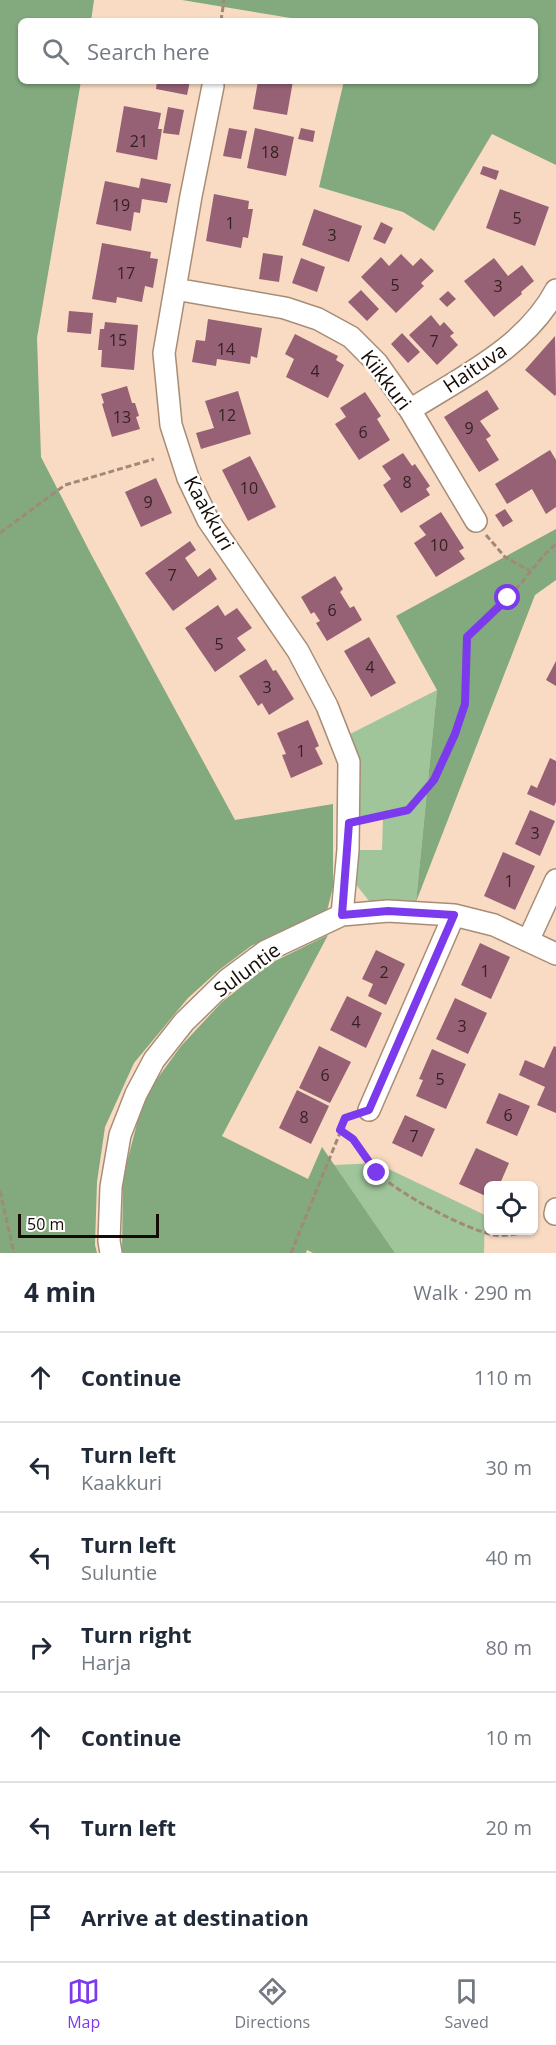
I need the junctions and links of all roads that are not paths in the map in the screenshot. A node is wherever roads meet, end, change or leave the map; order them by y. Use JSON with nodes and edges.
{"nodes":[{"id":1,"x":213,"y":86,"type":"dead end"},
{"id":2,"x":175,"y":290,"type":"junction"},
{"id":3,"x":556,"y":290,"type":"edge"},
{"id":4,"x":410,"y":410,"type":"junction"},
{"id":5,"x":476,"y":521,"type":"road end"},
{"id":6,"x":556,"y":880,"type":"edge"},
{"id":7,"x":342,"y":915,"type":"junction"},
{"id":8,"x":454,"y":915,"type":"junction"},
{"id":9,"x":528,"y":941,"type":"junction"},
{"id":10,"x":556,"y":954,"type":"edge"},
{"id":11,"x":369,"y":1110,"type":"road end"},
{"id":12,"x":556,"y":1209,"type":"edge"},
{"id":13,"x":555,"y":1214,"type":"edge"},
{"id":14,"x":111,"y":1253,"type":"edge"}],
"edges":[{"from":1,"to":2,"type":"street","name":"Kaakkuri"},
{"from":2,"to":4,"type":"street","name":"Kiikkuri"},
{"from":2,"to":7,"type":"street","name":"Kaakkuri"},
{"from":3,"to":4,"type":"street","name":"Haituva"},
{"from":4,"to":5,"type":"street","name":"Kiikkuri"},
{"from":6,"to":9,"type":"street"},
{"from":7,"to":8,"type":"street","name":"Suluntie"},
{"from":7,"to":14,"type":"street","name":"Suluntie"},
{"from":8,"to":9,"type":"street","name":"Suluntie"},
{"from":8,"to":11,"type":"street"},
{"from":9,"to":10,"type":"street","name":"Suluntie"},
{"from":12,"to":13,"type":"street"}]}
